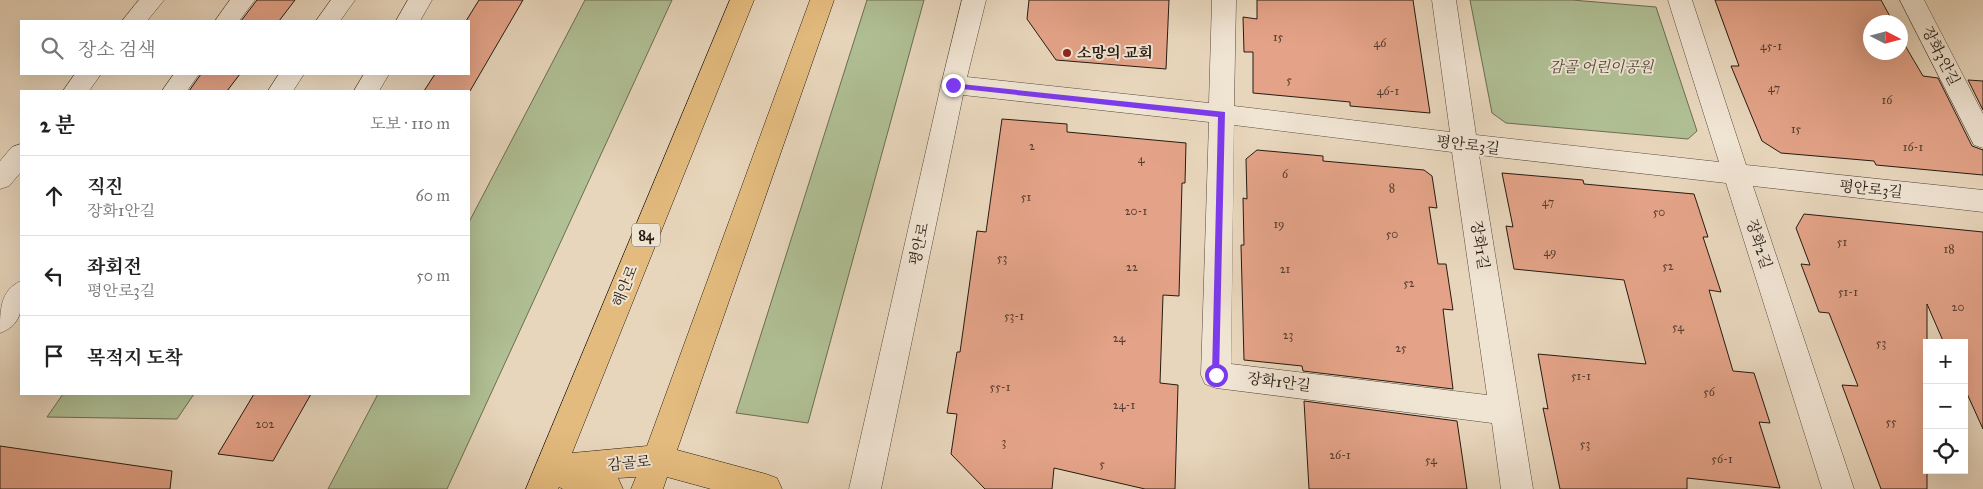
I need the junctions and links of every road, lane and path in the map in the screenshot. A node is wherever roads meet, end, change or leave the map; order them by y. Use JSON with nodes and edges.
{"nodes":[{"id":1,"x":152,"y":0,"type":"edge"},
{"id":2,"x":243,"y":0,"type":"edge"},
{"id":3,"x":343,"y":0,"type":"edge"},
{"id":4,"x":420,"y":0,"type":"edge"},
{"id":5,"x":742,"y":0,"type":"edge"},
{"id":6,"x":822,"y":0,"type":"edge"},
{"id":7,"x":974,"y":0,"type":"edge"},
{"id":8,"x":1224,"y":0,"type":"edge"},
{"id":9,"x":1444,"y":0,"type":"edge"},
{"id":10,"x":1680,"y":0,"type":"edge"},
{"id":11,"x":1912,"y":0,"type":"edge"},
{"id":12,"x":135,"y":20,"type":"edge"},
{"id":13,"x":228,"y":20,"type":"edge"},
{"id":14,"x":329,"y":20,"type":"edge"},
{"id":15,"x":409,"y":20,"type":"edge"},
{"id":16,"x":88,"y":75,"type":"edge"},
{"id":17,"x":186,"y":75,"type":"edge"},
{"id":18,"x":291,"y":75,"type":"edge"},
{"id":19,"x":376,"y":75,"type":"edge"},
{"id":20,"x":953,"y":85,"type":"junction"},
{"id":21,"x":75,"y":90,"type":"edge"},
{"id":22,"x":175,"y":90,"type":"edge"},
{"id":23,"x":281,"y":90,"type":"edge"},
{"id":24,"x":367,"y":90,"type":"edge"},
{"id":25,"x":1222,"y":114,"type":"junction"},
{"id":26,"x":1983,"y":138,"type":"edge"},
{"id":27,"x":1464,"y":144,"type":"junction"},
{"id":28,"x":20,"y":155,"type":"edge"},
{"id":29,"x":1737,"y":175,"type":"junction"},
{"id":30,"x":0,"y":179,"type":"edge"},
{"id":31,"x":1983,"y":201,"type":"edge"},
{"id":32,"x":20,"y":294,"type":"edge"},
{"id":33,"x":0,"y":321,"type":"edge"},
{"id":34,"x":1506,"y":410,"type":"junction"},
{"id":35,"x":659,"y":460,"type":"junction"},
{"id":36,"x":546,"y":479,"type":"edge"},
{"id":37,"x":607,"y":489,"type":"edge"},
{"id":38,"x":647,"y":489,"type":"edge"},
{"id":39,"x":766,"y":489,"type":"edge"},
{"id":40,"x":865,"y":489,"type":"edge"},
{"id":41,"x":1517,"y":489,"type":"edge"},
{"id":42,"x":1838,"y":489,"type":"edge"}],
"edges":[{"from":1,"to":12,"type":"street"},
{"from":2,"to":13,"type":"street"},
{"from":3,"to":14,"type":"street"},
{"from":4,"to":15,"type":"street"},
{"from":5,"to":36,"type":"main road","name":"해안로","number":"84"},
{"from":6,"to":35,"type":"main road"},
{"from":7,"to":20,"type":"street","name":"평안로"},
{"from":8,"to":25,"type":"street","name":"장화1안길"},
{"from":9,"to":27,"type":"street","name":"장화1길"},
{"from":10,"to":29,"type":"street","name":"장화2길"},
{"from":11,"to":26,"type":"street","name":"장화3안길"},
{"from":16,"to":21,"type":"street"},
{"from":17,"to":22,"type":"street"},
{"from":18,"to":23,"type":"street"},
{"from":19,"to":24,"type":"street"},
{"from":20,"to":25,"type":"street","name":"평안로3길"},
{"from":20,"to":40,"type":"street","name":"평안로"},
{"from":25,"to":27,"type":"street","name":"평안로3길"},
{"from":25,"to":34,"type":"street","name":"장화1안길"},
{"from":27,"to":29,"type":"street","name":"평안로3길"},
{"from":27,"to":34,"type":"street","name":"장화1길"},
{"from":28,"to":30,"type":"street"},
{"from":29,"to":31,"type":"street","name":"평안로3길"},
{"from":29,"to":42,"type":"street","name":"장화2길"},
{"from":32,"to":33,"type":"street"},
{"from":34,"to":41,"type":"street","name":"장화1길"},
{"from":35,"to":36,"type":"main road","name":"감골로"},
{"from":35,"to":38,"type":"main road"},
{"from":35,"to":39,"type":"main road","name":"감골로"},
{"from":36,"to":37,"type":"main road","name":"감골로"}]}
